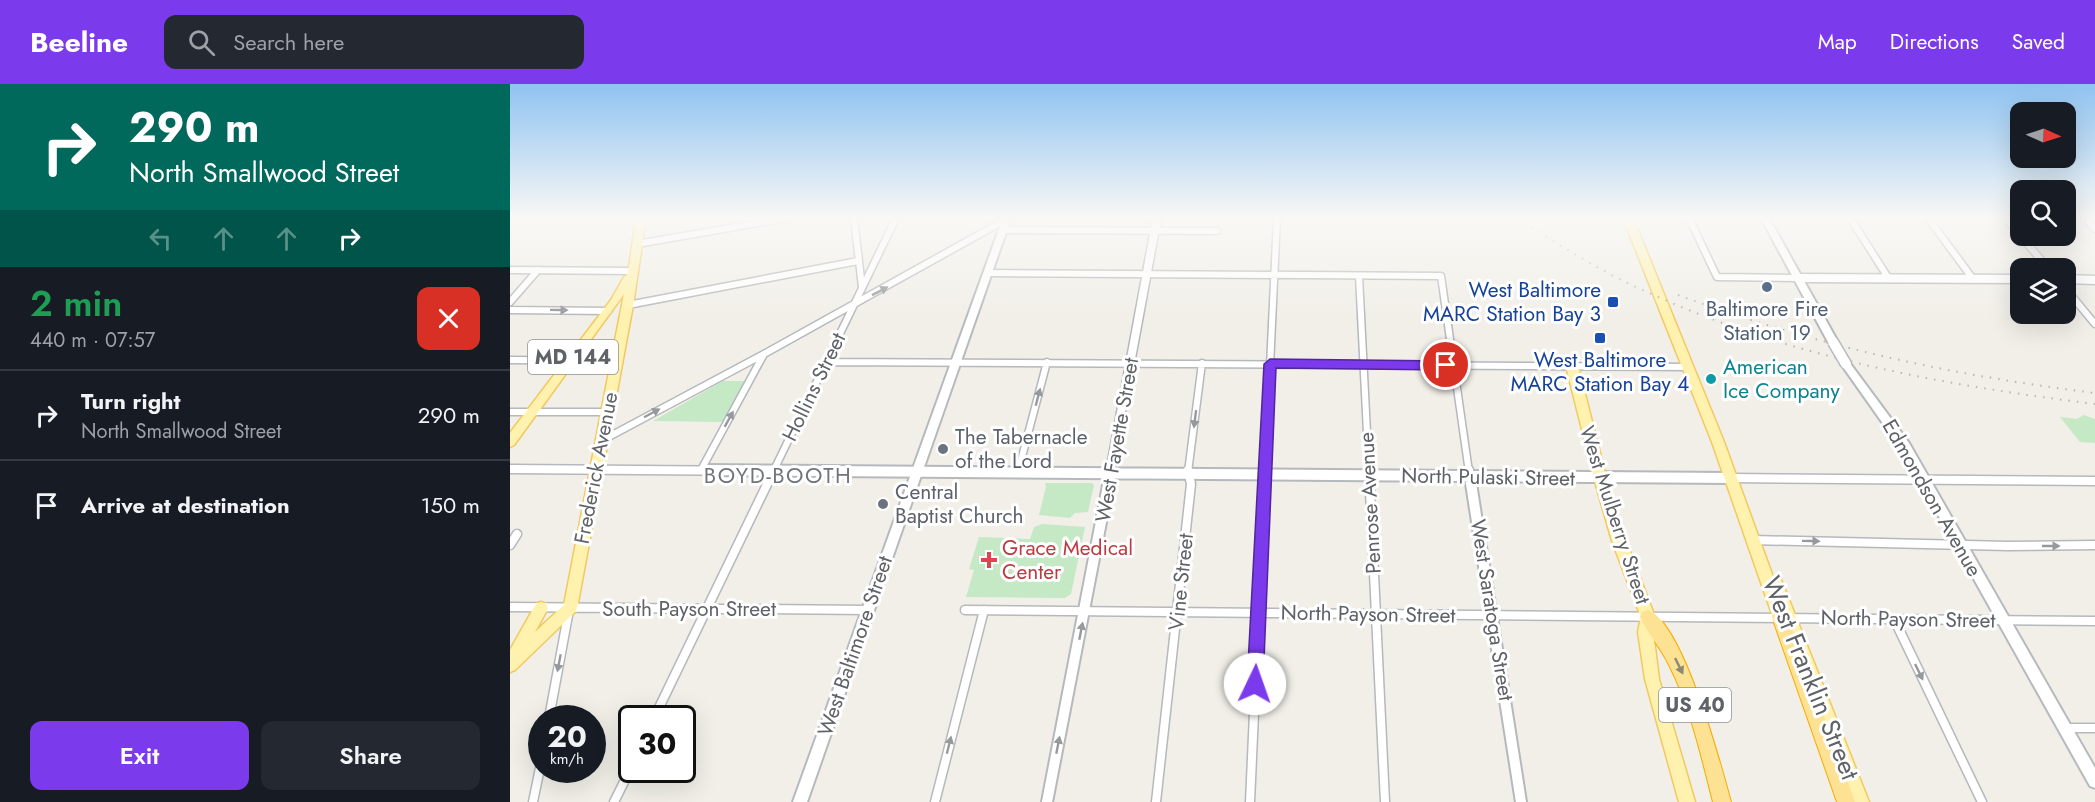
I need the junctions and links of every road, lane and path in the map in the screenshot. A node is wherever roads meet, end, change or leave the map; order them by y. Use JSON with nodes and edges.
{"nodes":[{"id":1,"x":636,"y":252,"type":"edge"},
{"id":2,"x":857,"y":252,"type":"edge"},
{"id":3,"x":879,"y":252,"type":"edge"},
{"id":4,"x":948,"y":252,"type":"edge"},
{"id":5,"x":994,"y":252,"type":"edge"},
{"id":6,"x":1151,"y":252,"type":"edge"},
{"id":7,"x":1275,"y":252,"type":"edge"},
{"id":8,"x":1642,"y":252,"type":"edge"},
{"id":9,"x":1705,"y":252,"type":"edge"},
{"id":10,"x":1783,"y":252,"type":"edge"},
{"id":11,"x":1871,"y":252,"type":"edge"},
{"id":12,"x":1953,"y":252,"type":"edge"},
{"id":13,"x":858,"y":261,"type":"junction"},
{"id":14,"x":510,"y":270,"type":"edge"},
{"id":15,"x":538,"y":270,"type":"junction"},
{"id":16,"x":633,"y":271,"type":"junction"},
{"id":17,"x":987,"y":273,"type":"junction"},
{"id":18,"x":1147,"y":274,"type":"junction"},
{"id":19,"x":1274,"y":275,"type":"junction"},
{"id":20,"x":1359,"y":276,"type":"junction"},
{"id":21,"x":1798,"y":278,"type":"junction"},
{"id":22,"x":1889,"y":279,"type":"junction"},
{"id":23,"x":1973,"y":279,"type":"junction"},
{"id":24,"x":2010,"y":279,"type":"edge"},
{"id":25,"x":2076,"y":279,"type":"edge"},
{"id":26,"x":2095,"y":280,"type":"edge"},
{"id":27,"x":862,"y":287,"type":"junction"},
{"id":28,"x":2076,"y":301,"type":"edge"},
{"id":29,"x":510,"y":302,"type":"edge"},
{"id":30,"x":854,"y":304,"type":"junction"},
{"id":31,"x":628,"y":305,"type":"junction"},
{"id":32,"x":510,"y":310,"type":"edge"},
{"id":33,"x":608,"y":311,"type":"junction"},
{"id":34,"x":2095,"y":324,"type":"edge"},
{"id":35,"x":764,"y":354,"type":"junction"},
{"id":36,"x":510,"y":360,"type":"edge"},
{"id":37,"x":570,"y":360,"type":"junction"},
{"id":38,"x":616,"y":361,"type":"junction"},
{"id":39,"x":956,"y":361,"type":"junction"},
{"id":40,"x":826,"y":362,"type":"junction"},
{"id":41,"x":1047,"y":362,"type":"junction"},
{"id":42,"x":1131,"y":363,"type":"junction"},
{"id":43,"x":1202,"y":363,"type":"junction"},
{"id":44,"x":1270,"y":364,"type":"junction"},
{"id":45,"x":1363,"y":365,"type":"junction"},
{"id":46,"x":1454,"y":365,"type":"junction"},
{"id":47,"x":1572,"y":366,"type":"junction"},
{"id":48,"x":1689,"y":367,"type":"junction"},
{"id":49,"x":510,"y":412,"type":"edge"},
{"id":50,"x":532,"y":412,"type":"junction"},
{"id":51,"x":606,"y":412,"type":"junction"},
{"id":52,"x":601,"y":441,"type":"junction"},
{"id":53,"x":510,"y":442,"type":"edge"},
{"id":54,"x":510,"y":469,"type":"edge"},
{"id":55,"x":596,"y":470,"type":"junction"},
{"id":56,"x":701,"y":470,"type":"junction"},
{"id":57,"x":774,"y":471,"type":"junction"},
{"id":58,"x":917,"y":472,"type":"junction"},
{"id":59,"x":1018,"y":472,"type":"junction"},
{"id":60,"x":1110,"y":473,"type":"junction"},
{"id":61,"x":1188,"y":474,"type":"junction"},
{"id":62,"x":1266,"y":475,"type":"junction"},
{"id":63,"x":1369,"y":476,"type":"junction"},
{"id":64,"x":1470,"y":477,"type":"junction"},
{"id":65,"x":1600,"y":478,"type":"junction"},
{"id":66,"x":1731,"y":478,"type":"junction"},
{"id":67,"x":1924,"y":480,"type":"junction"},
{"id":68,"x":2095,"y":481,"type":"edge"},
{"id":69,"x":518,"y":534,"type":"dead end"},
{"id":70,"x":1753,"y":540,"type":"junction"},
{"id":71,"x":510,"y":545,"type":"edge"},
{"id":72,"x":1961,"y":545,"type":"junction"},
{"id":73,"x":2095,"y":545,"type":"edge"},
{"id":74,"x":510,"y":607,"type":"edge"},
{"id":75,"x":541,"y":608,"type":"junction"},
{"id":76,"x":570,"y":608,"type":"junction"},
{"id":77,"x":707,"y":609,"type":"junction"},
{"id":78,"x":964,"y":609,"type":"dead end"},
{"id":79,"x":868,"y":610,"type":"junction"},
{"id":80,"x":984,"y":610,"type":"junction"},
{"id":81,"x":1085,"y":611,"type":"junction"},
{"id":82,"x":1178,"y":612,"type":"junction"},
{"id":83,"x":1258,"y":612,"type":"junction"},
{"id":84,"x":1376,"y":614,"type":"junction"},
{"id":85,"x":1493,"y":615,"type":"junction"},
{"id":86,"x":1648,"y":617,"type":"junction"},
{"id":87,"x":1785,"y":617,"type":"junction"},
{"id":88,"x":1894,"y":619,"type":"junction"},
{"id":89,"x":2003,"y":620,"type":"junction"},
{"id":90,"x":2095,"y":621,"type":"edge"},
{"id":91,"x":510,"y":664,"type":"edge"},
{"id":92,"x":551,"y":705,"type":"edge"},
{"id":93,"x":660,"y":705,"type":"edge"},
{"id":94,"x":2065,"y":728,"type":"junction"},
{"id":95,"x":2095,"y":728,"type":"edge"},
{"id":96,"x":2095,"y":781,"type":"edge"},
{"id":97,"x":537,"y":783,"type":"edge"},
{"id":98,"x":624,"y":783,"type":"edge"},
{"id":99,"x":533,"y":802,"type":"edge"},
{"id":100,"x":614,"y":802,"type":"edge"},
{"id":101,"x":800,"y":802,"type":"edge"},
{"id":102,"x":935,"y":802,"type":"edge"},
{"id":103,"x":1047,"y":802,"type":"edge"},
{"id":104,"x":1156,"y":802,"type":"edge"},
{"id":105,"x":1250,"y":802,"type":"edge"},
{"id":106,"x":1385,"y":802,"type":"edge"},
{"id":107,"x":1521,"y":802,"type":"edge"},
{"id":108,"x":1687,"y":802,"type":"edge"},
{"id":109,"x":1722,"y":802,"type":"edge"},
{"id":110,"x":1837,"y":802,"type":"edge"},
{"id":111,"x":1846,"y":802,"type":"edge"},
{"id":112,"x":1861,"y":802,"type":"edge"},
{"id":113,"x":1982,"y":802,"type":"edge"}],
"edges":[{"from":1,"to":16,"type":"main road","name":"Frederick Avenue","number":"MD 144"},
{"from":2,"to":13,"type":"street"},
{"from":3,"to":27,"type":"street","name":"Hollins Street"},
{"from":30,"to":4,"type":"street","one_way":true},
{"from":5,"to":17,"type":"main road","name":"West Baltimore Street"},
{"from":6,"to":18,"type":"street","name":"West Fayette Street"},
{"from":7,"to":19,"type":"street"},
{"from":8,"to":48,"type":"main road","name":"West Franklin Street"},
{"from":9,"to":21,"type":"street"},
{"from":10,"to":21,"type":"main road","name":"Edmondson Avenue"},
{"from":11,"to":22,"type":"street"},
{"from":12,"to":23,"type":"street"},
{"from":13,"to":27,"type":"street"},
{"from":13,"to":31,"type":"street"},
{"from":14,"to":15,"type":"street"},
{"from":15,"to":16,"type":"street"},
{"from":15,"to":29,"type":"street"},
{"from":16,"to":31,"type":"main road","name":"Frederick Avenue","number":"MD 144"},
{"from":16,"to":33,"type":"main road","number":"MD 144"},
{"from":17,"to":18,"type":"street"},
{"from":17,"to":39,"type":"main road","name":"West Baltimore Street"},
{"from":18,"to":19,"type":"street"},
{"from":18,"to":42,"type":"street","name":"West Fayette Street"},
{"from":19,"to":20,"type":"street"},
{"from":19,"to":44,"type":"street"},
{"from":20,"to":45,"type":"street","name":"Penrose Avenue"},
{"from":20,"to":46,"type":"street","name":"West Saratoga Street"},
{"from":21,"to":22,"type":"street"},
{"from":21,"to":67,"type":"main road","name":"Edmondson Avenue","bridge":true},
{"from":22,"to":23,"type":"street"},
{"from":23,"to":24,"type":"street"},
{"from":25,"to":26,"type":"street"},
{"from":27,"to":30,"type":"street","name":"Hollins Street"},
{"from":28,"to":34,"type":"street"},
{"from":30,"to":35,"type":"street"},
{"from":30,"to":40,"type":"street","name":"Hollins Street"},
{"from":31,"to":38,"type":"main road","name":"Frederick Avenue","number":"MD 144"},
{"from":32,"to":33,"type":"street","one_way":true},
{"from":33,"to":37,"type":"main road","number":"MD 144"},
{"from":52,"to":35,"type":"street","one_way":true},
{"from":56,"to":35,"type":"street","one_way":true},
{"from":36,"to":37,"type":"street"},
{"from":37,"to":38,"type":"street"},
{"from":37,"to":50,"type":"main road","number":"MD 144"},
{"from":38,"to":51,"type":"main road","name":"Frederick Avenue","number":"MD 144"},
{"from":39,"to":40,"type":"street"},
{"from":39,"to":41,"type":"street"},
{"from":39,"to":58,"type":"main road","name":"West Baltimore Street"},
{"from":40,"to":57,"type":"street","name":"Hollins Street"},
{"from":41,"to":42,"type":"street"},
{"from":59,"to":41,"type":"street","one_way":true},
{"from":42,"to":43,"type":"street"},
{"from":42,"to":60,"type":"street","name":"West Fayette Street"},
{"from":43,"to":44,"type":"street"},
{"from":43,"to":61,"type":"street","name":"Vine Street","one_way":true},
{"from":44,"to":45,"type":"street"},
{"from":44,"to":62,"type":"street"},
{"from":45,"to":46,"type":"street"},
{"from":45,"to":63,"type":"street","name":"Penrose Avenue"},
{"from":46,"to":47,"type":"street"},
{"from":46,"to":64,"type":"street","name":"West Saratoga Street"},
{"from":47,"to":48,"type":"street"},
{"from":47,"to":65,"type":"main road","name":"West Mulberry Street","number":"US 40"},
{"from":48,"to":66,"type":"main road","name":"West Franklin Street"},
{"from":49,"to":50,"type":"street"},
{"from":50,"to":51,"type":"street"},
{"from":50,"to":53,"type":"main road","number":"MD 144"},
{"from":51,"to":52,"type":"main road","name":"Frederick Avenue","number":"MD 144"},
{"from":52,"to":55,"type":"main road","name":"Frederick Avenue","number":"MD 144"},
{"from":54,"to":55,"type":"street","name":"North Pulaski Street"},
{"from":55,"to":56,"type":"street","name":"North Pulaski Street"},
{"from":55,"to":76,"type":"main road","name":"Frederick Avenue","number":"MD 144"},
{"from":56,"to":57,"type":"street","name":"North Pulaski Street"},
{"from":57,"to":58,"type":"street","name":"North Pulaski Street"},
{"from":57,"to":77,"type":"street","name":"Hollins Street"},
{"from":58,"to":59,"type":"street","name":"North Pulaski Street"},
{"from":58,"to":79,"type":"main road","name":"West Baltimore Street"},
{"from":59,"to":60,"type":"street","name":"North Pulaski Street"},
{"from":60,"to":61,"type":"street","name":"North Pulaski Street"},
{"from":60,"to":81,"type":"street","name":"West Fayette Street"},
{"from":61,"to":62,"type":"street","name":"North Pulaski Street"},
{"from":61,"to":82,"type":"street","name":"Vine Street"},
{"from":62,"to":63,"type":"street","name":"North Pulaski Street"},
{"from":62,"to":83,"type":"street"},
{"from":63,"to":64,"type":"street","name":"North Pulaski Street"},
{"from":63,"to":84,"type":"street","name":"Penrose Avenue"},
{"from":64,"to":65,"type":"street","name":"North Pulaski Street"},
{"from":64,"to":85,"type":"street","name":"West Saratoga Street"},
{"from":65,"to":66,"type":"street","name":"North Pulaski Street"},
{"from":65,"to":86,"type":"main road","name":"West Mulberry Street","number":"US 40"},
{"from":66,"to":67,"type":"street","name":"North Pulaski Street"},
{"from":66,"to":70,"type":"main road","name":"West Franklin Street"},
{"from":67,"to":68,"type":"street","name":"North Pulaski Street"},
{"from":67,"to":72,"type":"main road","name":"Edmondson Avenue"},
{"from":69,"to":71,"type":"street"},
{"from":70,"to":72,"type":"street","one_way":true},
{"from":70,"to":87,"type":"main road","name":"West Franklin Street"},
{"from":72,"to":73,"type":"street","one_way":true},
{"from":72,"to":89,"type":"main road","name":"Edmondson Avenue"},
{"from":74,"to":75,"type":"street","name":"South Payson Street"},
{"from":75,"to":76,"type":"street","name":"South Payson Street"},
{"from":75,"to":91,"type":"main road"},
{"from":76,"to":77,"type":"street","name":"South Payson Street"},
{"from":76,"to":91,"type":"main road"},
{"from":76,"to":92,"type":"street","name":"Frederick Avenue","one_way":true},
{"from":77,"to":79,"type":"street","name":"South Payson Street"},
{"from":77,"to":93,"type":"street","name":"Hollins Street"},
{"from":78,"to":80,"type":"street","name":"North Payson Street"},
{"from":79,"to":101,"type":"main road","name":"West Baltimore Street"},
{"from":80,"to":81,"type":"street","name":"North Payson Street"},
{"from":102,"to":80,"type":"street","one_way":true},
{"from":81,"to":82,"type":"street","name":"North Payson Street"},
{"from":103,"to":81,"type":"street","name":"West Fayette Street","one_way":true},
{"from":82,"to":83,"type":"street","name":"North Payson Street"},
{"from":82,"to":104,"type":"street","name":"Vine Street"},
{"from":83,"to":84,"type":"street","name":"North Payson Street"},
{"from":83,"to":105,"type":"street"},
{"from":84,"to":85,"type":"street","name":"North Payson Street"},
{"from":84,"to":106,"type":"street","name":"Penrose Avenue"},
{"from":85,"to":86,"type":"street","name":"North Payson Street"},
{"from":85,"to":107,"type":"street","name":"West Saratoga Street"},
{"from":86,"to":87,"type":"street","name":"North Payson Street"},
{"from":86,"to":108,"type":"main road","name":"West Mulberry Street"},
{"from":86,"to":109,"type":"highway","number":"US 40","one_way":true},
{"from":87,"to":88,"type":"street","name":"North Payson Street"},
{"from":87,"to":110,"type":"highway"},
{"from":87,"to":111,"type":"highway"},
{"from":87,"to":112,"type":"main road","name":"West Franklin Street"},
{"from":88,"to":89,"type":"street","name":"North Payson Street"},
{"from":88,"to":113,"type":"street","one_way":true},
{"from":89,"to":90,"type":"street","name":"North Payson Street"},
{"from":89,"to":94,"type":"main road","name":"Edmondson Avenue"},
{"from":94,"to":95,"type":"street"},
{"from":94,"to":96,"type":"main road","name":"Edmondson Avenue"},
{"from":97,"to":99,"type":"street"},
{"from":98,"to":100,"type":"street"}]}
